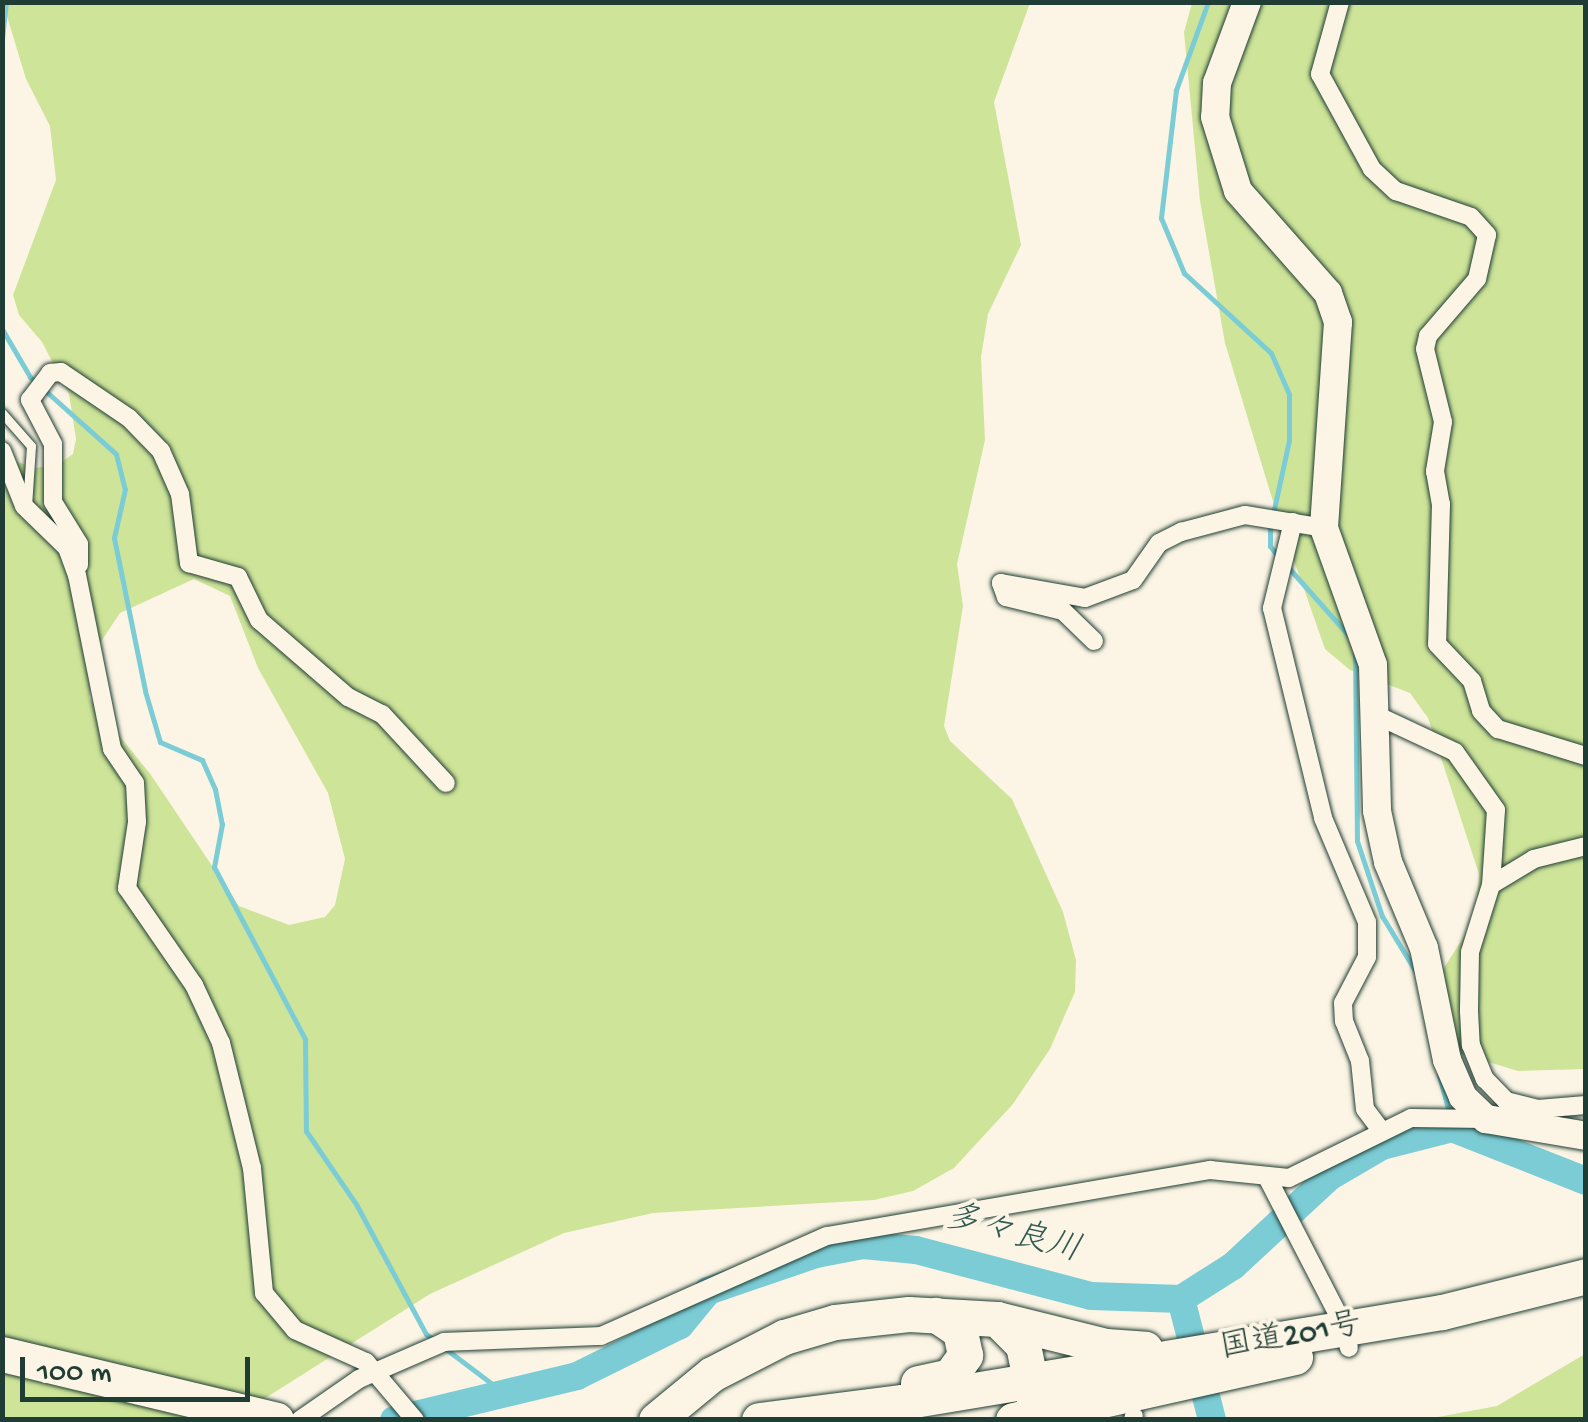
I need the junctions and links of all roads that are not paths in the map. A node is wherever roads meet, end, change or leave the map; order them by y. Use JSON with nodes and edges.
{"nodes":[{"id":1,"x":1247,"y":2,"type":"edge"},
{"id":2,"x":1340,"y":2,"type":"edge"},
{"id":3,"x":2,"y":413,"type":"edge"},
{"id":4,"x":2,"y":451,"type":"edge"},
{"id":5,"x":26,"y":508,"type":"junction"},
{"id":6,"x":1293,"y":522,"type":"junction"},
{"id":7,"x":1324,"y":528,"type":"junction"},
{"id":8,"x":77,"y":575,"type":"junction"},
{"id":9,"x":1094,"y":640,"type":"dead end"},
{"id":10,"x":1376,"y":715,"type":"junction"},
{"id":11,"x":1586,"y":756,"type":"edge"},
{"id":12,"x":446,"y":783,"type":"dead end"},
{"id":13,"x":1586,"y":846,"type":"edge"},
{"id":14,"x":1491,"y":886,"type":"junction"},
{"id":15,"x":1586,"y":1105,"type":"edge"},
{"id":16,"x":1474,"y":1118,"type":"junction"},
{"id":17,"x":1382,"y":1130,"type":"junction"},
{"id":18,"x":1586,"y":1136,"type":"edge"},
{"id":19,"x":1267,"y":1177,"type":"junction"},
{"id":20,"x":1586,"y":1276,"type":"edge"},
{"id":21,"x":1586,"y":1299,"type":"edge"},
{"id":22,"x":936,"y":1315,"type":"junction"},
{"id":23,"x":997,"y":1319,"type":"junction"},
{"id":24,"x":1347,"y":1338,"type":"junction"},
{"id":25,"x":2,"y":1354,"type":"edge"},
{"id":26,"x":1207,"y":1367,"type":"junction"},
{"id":27,"x":378,"y":1373,"type":"junction"},
{"id":28,"x":2,"y":1374,"type":"edge"},
{"id":29,"x":1030,"y":1406,"type":"edge"},
{"id":30,"x":171,"y":1408,"type":"edge"},
{"id":31,"x":817,"y":1412,"type":"junction"},
{"id":32,"x":412,"y":1414,"type":"edge"},
{"id":33,"x":276,"y":1420,"type":"edge"},
{"id":34,"x":300,"y":1420,"type":"edge"},
{"id":35,"x":656,"y":1420,"type":"edge"},
{"id":36,"x":760,"y":1420,"type":"edge"},
{"id":37,"x":869,"y":1420,"type":"edge"}],
"edges":[{"from":1,"to":7,"type":"street"},
{"from":2,"to":11,"type":"street"},
{"from":3,"to":5,"type":"lane"},
{"from":4,"to":5,"type":"street"},
{"from":5,"to":8,"type":"street"},
{"from":6,"to":7,"type":"street"},
{"from":6,"to":9,"type":"street"},
{"from":6,"to":17,"type":"street"},
{"from":7,"to":10,"type":"street"},
{"from":8,"to":12,"type":"street"},
{"from":8,"to":27,"type":"street"},
{"from":10,"to":14,"type":"street"},
{"from":10,"to":16,"type":"street"},
{"from":13,"to":14,"type":"street"},
{"from":14,"to":15,"type":"street"},
{"from":16,"to":17,"type":"street"},
{"from":16,"to":18,"type":"street"},
{"from":17,"to":19,"type":"street"},
{"from":19,"to":24,"type":"street"},
{"from":19,"to":27,"type":"street"},
{"from":20,"to":24,"type":"highway","name":"国道201号"},
{"from":21,"to":24,"type":"highway","name":"国道201号"},
{"from":22,"to":23,"type":"highway","name":"国道201号"},
{"from":22,"to":31,"type":"highway"},
{"from":22,"to":35,"type":"highway","name":"国道201号"},
{"from":23,"to":26,"type":"highway","name":"国道201号"},
{"from":23,"to":29,"type":"highway"},
{"from":24,"to":26,"type":"highway","name":"国道201号"},
{"from":24,"to":26,"type":"highway","name":"国道201号"},
{"from":25,"to":30,"type":"highway"},
{"from":26,"to":29,"type":"highway"},
{"from":27,"to":32,"type":"street"},
{"from":27,"to":34,"type":"street"},
{"from":28,"to":30,"type":"highway"},
{"from":29,"to":31,"type":"highway"},
{"from":29,"to":37,"type":"highway"},
{"from":30,"to":33,"type":"highway"},
{"from":31,"to":36,"type":"highway"}]}
